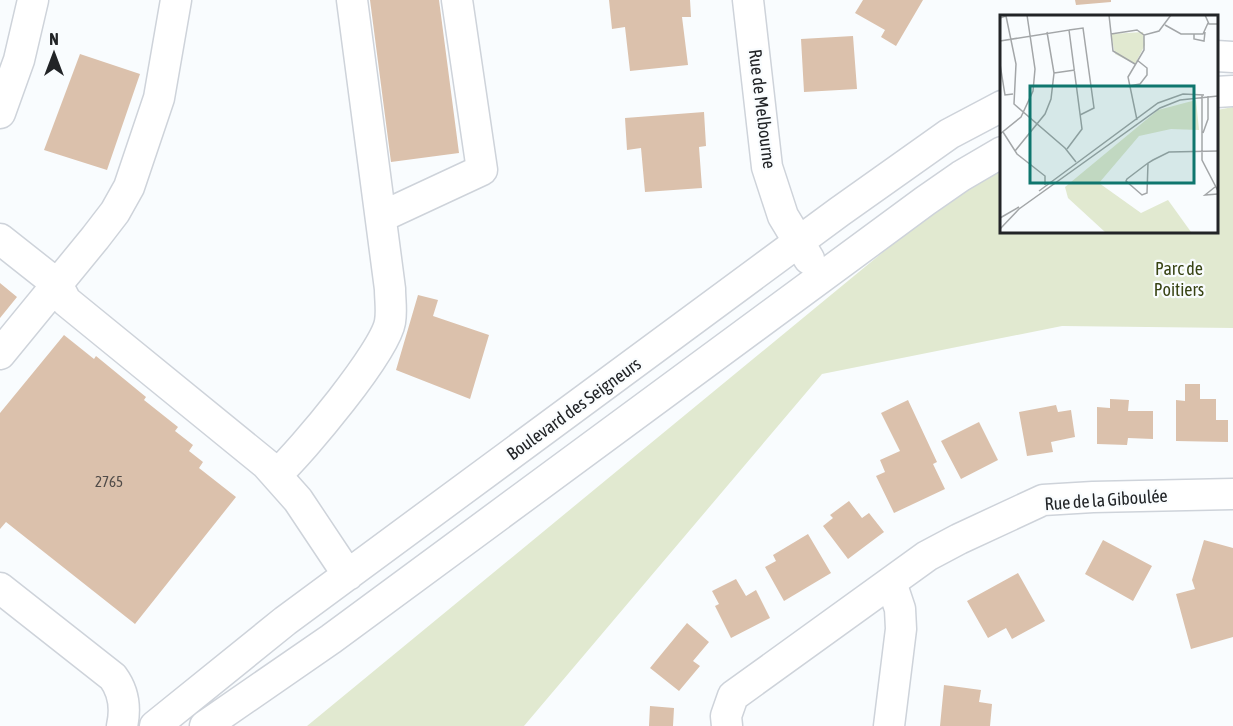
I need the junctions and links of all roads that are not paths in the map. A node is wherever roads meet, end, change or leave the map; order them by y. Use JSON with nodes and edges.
{"nodes":[{"id":1,"x":33,"y":0,"type":"edge"},
{"id":2,"x":176,"y":0,"type":"edge"},
{"id":3,"x":352,"y":0,"type":"edge"},
{"id":4,"x":457,"y":0,"type":"edge"},
{"id":5,"x":748,"y":0,"type":"edge"},
{"id":6,"x":1218,"y":56,"type":"edge"},
{"id":7,"x":1233,"y":57,"type":"edge"},
{"id":8,"x":1233,"y":91,"type":"edge"},
{"id":9,"x":1218,"y":92,"type":"edge"},
{"id":10,"x":1000,"y":107,"type":"edge"},
{"id":11,"x":0,"y":113,"type":"edge"},
{"id":12,"x":1000,"y":153,"type":"edge"},
{"id":13,"x":381,"y":217,"type":"junction"},
{"id":14,"x":0,"y":238,"type":"edge"},
{"id":15,"x":798,"y":243,"type":"junction"},
{"id":16,"x":821,"y":277,"type":"junction"},
{"id":17,"x":57,"y":284,"type":"junction"},
{"id":18,"x":0,"y":354,"type":"edge"},
{"id":19,"x":277,"y":474,"type":"junction"},
{"id":20,"x":1233,"y":494,"type":"edge"},
{"id":21,"x":348,"y":576,"type":"junction"},
{"id":22,"x":891,"y":582,"type":"junction"},
{"id":23,"x":0,"y":588,"type":"edge"},
{"id":24,"x":122,"y":726,"type":"edge"},
{"id":25,"x":155,"y":726,"type":"edge"},
{"id":26,"x":205,"y":726,"type":"edge"},
{"id":27,"x":727,"y":726,"type":"edge"},
{"id":28,"x":889,"y":726,"type":"edge"}],
"edges":[{"from":1,"to":11,"type":"street"},
{"from":2,"to":17,"type":"street"},
{"from":3,"to":13,"type":"street"},
{"from":4,"to":13,"type":"street"},
{"from":5,"to":15,"type":"street","name":"Rue de Melbourne"},
{"from":6,"to":7,"type":"street"},
{"from":8,"to":9,"type":"street"},
{"from":10,"to":15,"type":"street","name":"Boulevard des Seigneurs"},
{"from":12,"to":16,"type":"street"},
{"from":13,"to":19,"type":"street"},
{"from":14,"to":17,"type":"street"},
{"from":15,"to":16,"type":"street","name":"Rue de Melbourne"},
{"from":15,"to":21,"type":"street","name":"Boulevard des Seigneurs"},
{"from":16,"to":26,"type":"street"},
{"from":17,"to":18,"type":"street"},
{"from":17,"to":19,"type":"street"},
{"from":19,"to":21,"type":"street"},
{"from":20,"to":22,"type":"street","name":"Rue de la Giboulée"},
{"from":21,"to":25,"type":"street","name":"Boulevard des Seigneurs"},
{"from":22,"to":27,"type":"street","name":"Rue de la Giboulée"},
{"from":22,"to":28,"type":"street"},
{"from":23,"to":24,"type":"street"}]}
